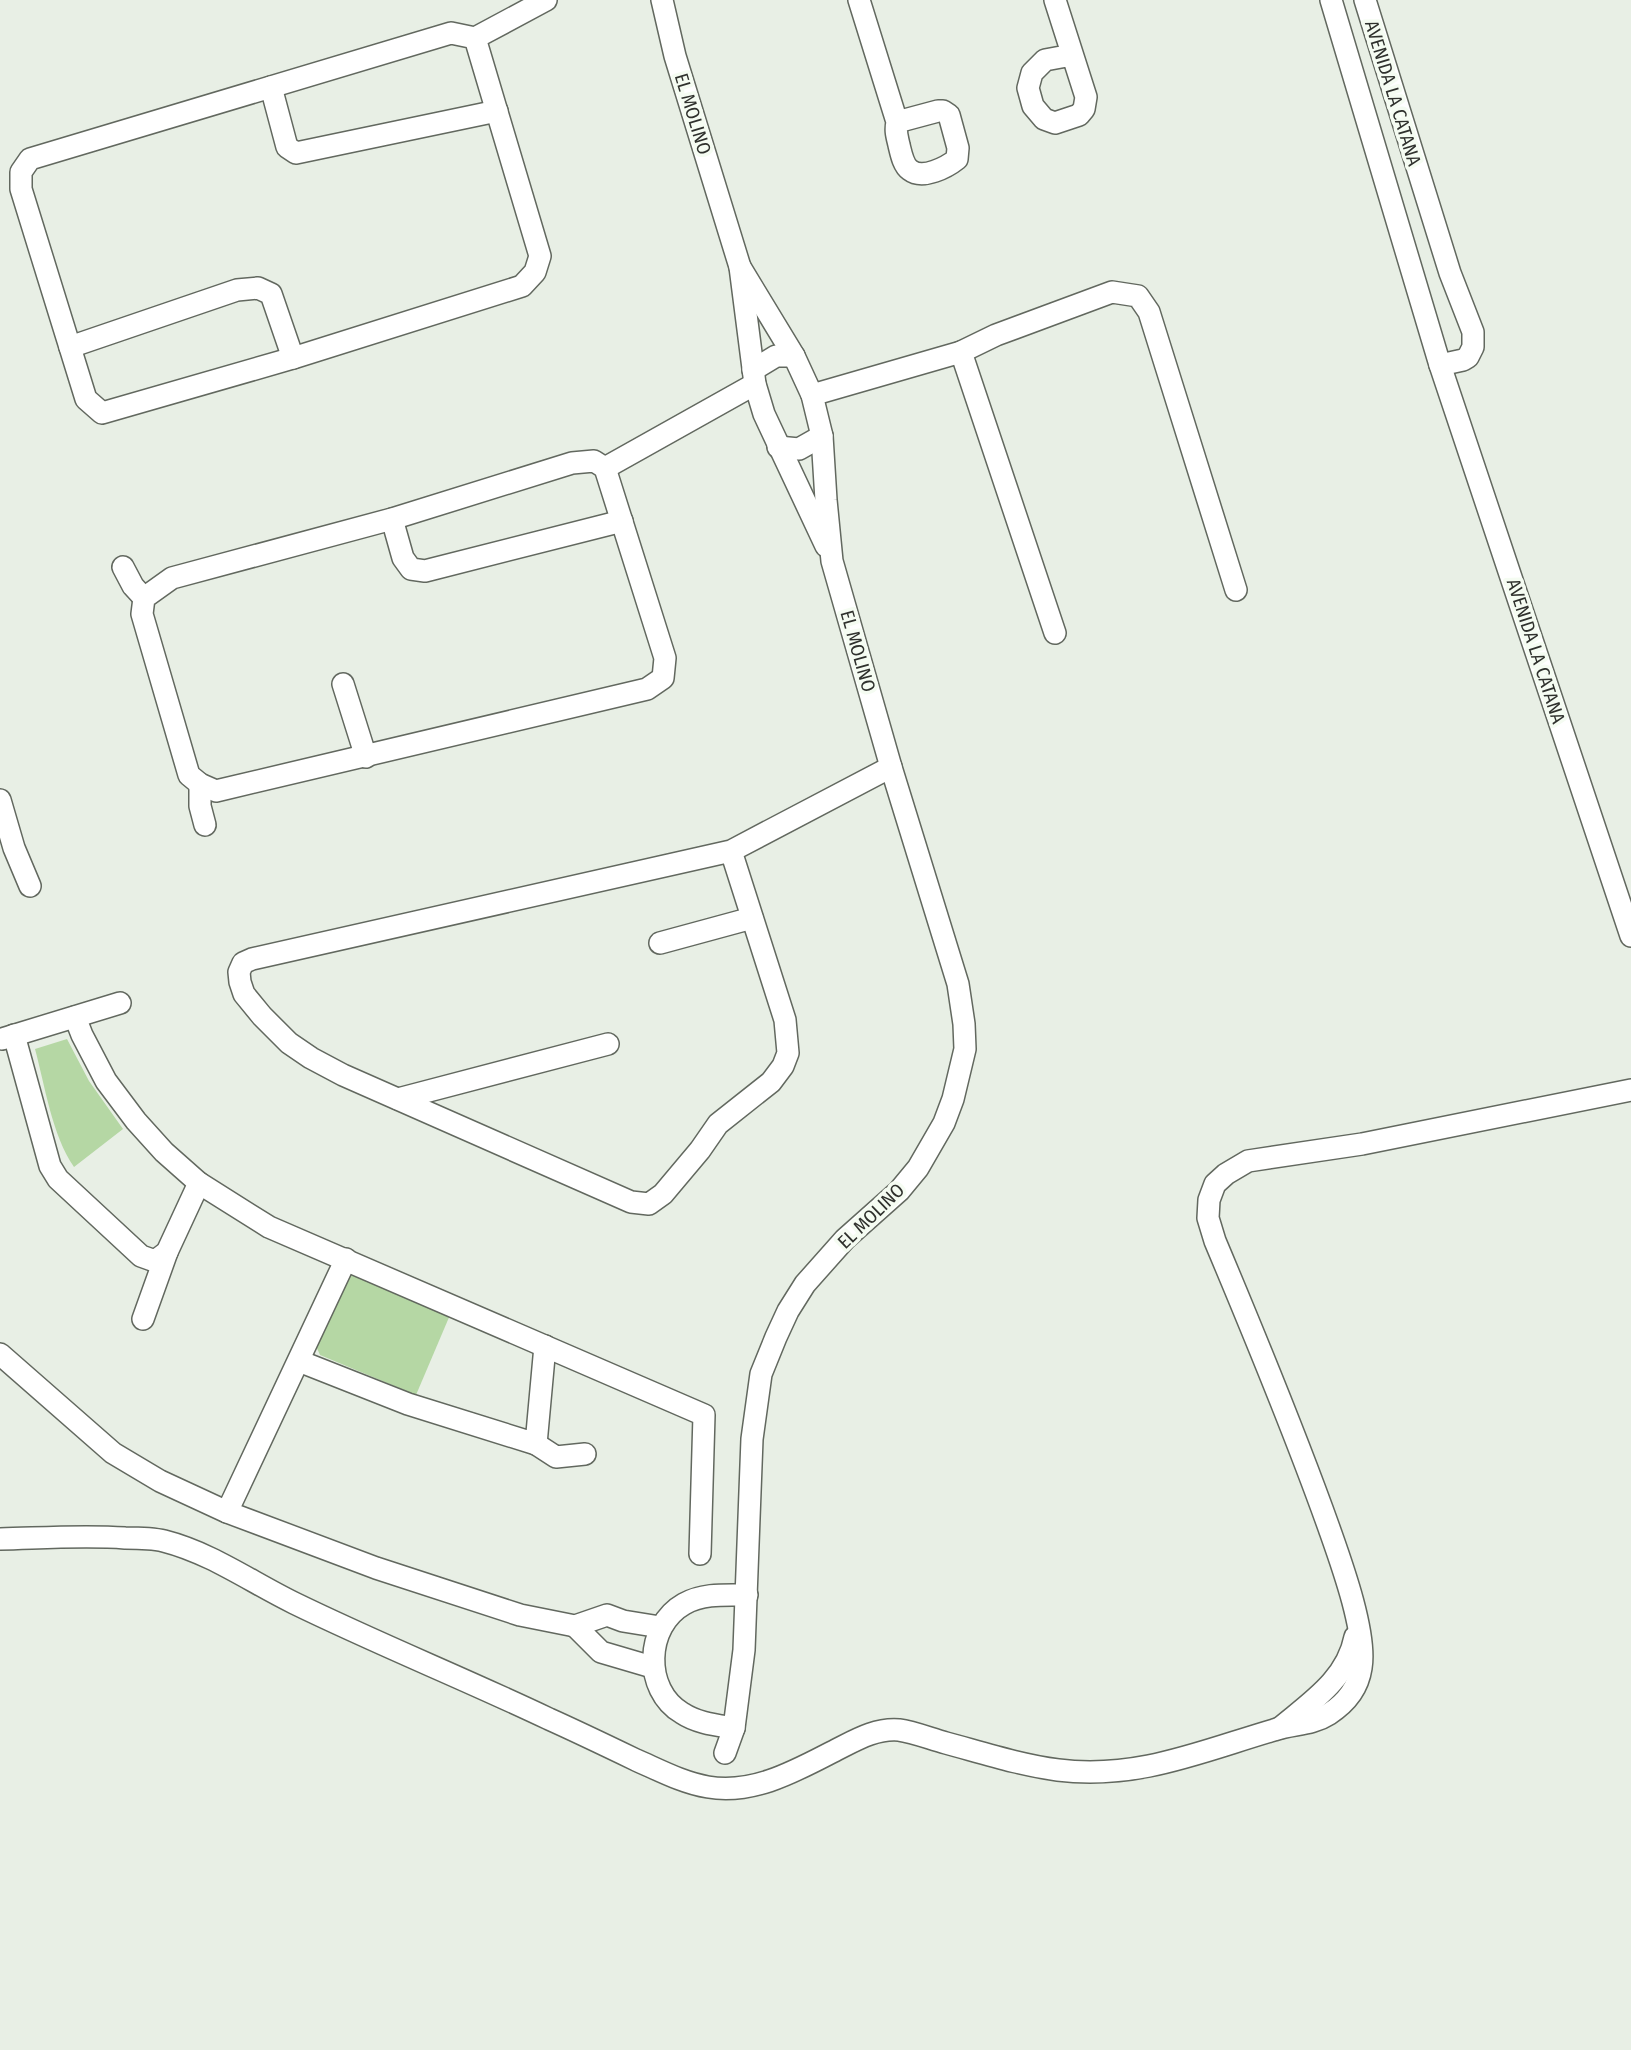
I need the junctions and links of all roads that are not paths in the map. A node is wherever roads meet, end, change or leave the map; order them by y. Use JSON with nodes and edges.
{"nodes":[{"id":1,"x":546,"y":0,"type":"edge"},
{"id":2,"x":663,"y":0,"type":"edge"},
{"id":3,"x":859,"y":0,"type":"edge"},
{"id":4,"x":1055,"y":0,"type":"edge"},
{"id":5,"x":1331,"y":0,"type":"edge"},
{"id":6,"x":1364,"y":0,"type":"edge"},
{"id":7,"x":475,"y":38,"type":"junction"},
{"id":8,"x":1072,"y":55,"type":"dead end"},
{"id":9,"x":271,"y":88,"type":"junction"},
{"id":10,"x":497,"y":111,"type":"junction"},
{"id":11,"x":897,"y":122,"type":"dead end"},
{"id":12,"x":740,"y":267,"type":"junction"},
{"id":13,"x":70,"y":347,"type":"junction"},
{"id":14,"x":961,"y":352,"type":"junction"},
{"id":15,"x":794,"y":356,"type":"junction"},
{"id":16,"x":293,"y":358,"type":"junction"},
{"id":17,"x":1440,"y":365,"type":"junction"},
{"id":18,"x":754,"y":377,"type":"junction"},
{"id":19,"x":812,"y":395,"type":"junction"},
{"id":20,"x":822,"y":436,"type":"junction"},
{"id":21,"x":778,"y":447,"type":"junction"},
{"id":22,"x":605,"y":468,"type":"junction"},
{"id":23,"x":392,"y":519,"type":"junction"},
{"id":24,"x":622,"y":521,"type":"junction"},
{"id":25,"x":832,"y":561,"type":"junction"},
{"id":26,"x":123,"y":567,"type":"dead end"},
{"id":27,"x":1236,"y":590,"type":"dead end"},
{"id":28,"x":145,"y":598,"type":"junction"},
{"id":29,"x":1055,"y":633,"type":"dead end"},
{"id":30,"x":344,"y":684,"type":"dead end"},
{"id":31,"x":366,"y":757,"type":"junction"},
{"id":32,"x":891,"y":767,"type":"junction"},
{"id":33,"x":200,"y":785,"type":"junction"},
{"id":34,"x":0,"y":800,"type":"edge"},
{"id":35,"x":205,"y":825,"type":"dead end"},
{"id":36,"x":7,"y":850,"type":"edge"},
{"id":37,"x":731,"y":851,"type":"junction"},
{"id":38,"x":30,"y":886,"type":"dead end"},
{"id":39,"x":752,"y":918,"type":"junction"},
{"id":40,"x":1631,"y":936,"type":"edge"},
{"id":41,"x":660,"y":943,"type":"dead end"},
{"id":42,"x":120,"y":1003,"type":"dead end"},
{"id":43,"x":75,"y":1017,"type":"junction"},
{"id":44,"x":7,"y":1037,"type":"edge"},
{"id":45,"x":608,"y":1044,"type":"dead end"},
{"id":46,"x":1631,"y":1090,"type":"edge"},
{"id":47,"x":398,"y":1100,"type":"junction"},
{"id":48,"x":198,"y":1182,"type":"junction"},
{"id":49,"x":167,"y":1252,"type":"junction"},
{"id":50,"x":346,"y":1259,"type":"junction"},
{"id":51,"x":143,"y":1319,"type":"dead end"},
{"id":52,"x":545,"y":1346,"type":"junction"},
{"id":53,"x":0,"y":1354,"type":"edge"},
{"id":54,"x":299,"y":1361,"type":"junction"},
{"id":55,"x":536,"y":1444,"type":"junction"},
{"id":56,"x":585,"y":1454,"type":"dead end"},
{"id":57,"x":228,"y":1512,"type":"junction"},
{"id":58,"x":0,"y":1539,"type":"edge"},
{"id":59,"x":700,"y":1554,"type":"dead end"},
{"id":60,"x":747,"y":1595,"type":"junction"},
{"id":61,"x":575,"y":1626,"type":"junction"},
{"id":62,"x":660,"y":1627,"type":"junction"},
{"id":63,"x":652,"y":1667,"type":"junction"},
{"id":64,"x":734,"y":1728,"type":"junction"},
{"id":65,"x":725,"y":1753,"type":"dead end"}],
"edges":[{"from":1,"to":7,"type":"street"},
{"from":2,"to":12,"type":"street","name":"EL MOLINO"},
{"from":3,"to":11,"type":"street"},
{"from":4,"to":8,"type":"street"},
{"from":5,"to":17,"type":"street","name":"AVENIDA LA CATANA"},
{"from":6,"to":17,"type":"street","name":"AVENIDA LA CATANA"},
{"from":7,"to":9,"type":"street"},
{"from":7,"to":10,"type":"street"},
{"from":9,"to":10,"type":"street"},
{"from":9,"to":13,"type":"street"},
{"from":10,"to":16,"type":"street"},
{"from":12,"to":15,"type":"street","name":"EL MOLINO"},
{"from":12,"to":18,"type":"street","name":"EL MOLINO"},
{"from":13,"to":16,"type":"street"},
{"from":13,"to":16,"type":"street"},
{"from":14,"to":19,"type":"street"},
{"from":14,"to":27,"type":"street"},
{"from":14,"to":29,"type":"street"},
{"from":15,"to":18,"type":"street"},
{"from":15,"to":19,"type":"street","name":"EL MOLINO"},
{"from":17,"to":40,"type":"street","name":"AVENIDA LA CATANA"},
{"from":18,"to":21,"type":"street","name":"EL MOLINO"},
{"from":18,"to":22,"type":"street"},
{"from":19,"to":20,"type":"street","name":"EL MOLINO"},
{"from":20,"to":21,"type":"street"},
{"from":20,"to":25,"type":"street","name":"EL MOLINO"},
{"from":21,"to":25,"type":"street","name":"EL MOLINO"},
{"from":22,"to":23,"type":"street"},
{"from":22,"to":24,"type":"street"},
{"from":23,"to":24,"type":"street"},
{"from":23,"to":28,"type":"street"},
{"from":24,"to":31,"type":"street"},
{"from":25,"to":32,"type":"street","name":"EL MOLINO"},
{"from":26,"to":28,"type":"street"},
{"from":28,"to":33,"type":"street"},
{"from":30,"to":31,"type":"street"},
{"from":31,"to":33,"type":"street"},
{"from":32,"to":37,"type":"street"},
{"from":32,"to":60,"type":"street","name":"EL MOLINO"},
{"from":33,"to":35,"type":"street"},
{"from":34,"to":36,"type":"street"},
{"from":36,"to":38,"type":"street"},
{"from":37,"to":39,"type":"street"},
{"from":37,"to":47,"type":"street"},
{"from":39,"to":41,"type":"street"},
{"from":39,"to":47,"type":"street"},
{"from":42,"to":43,"type":"street"},
{"from":43,"to":44,"type":"street"},
{"from":43,"to":48,"type":"street"},
{"from":44,"to":49,"type":"street"},
{"from":45,"to":47,"type":"street"},
{"from":46,"to":58,"type":"street"},
{"from":48,"to":49,"type":"street"},
{"from":48,"to":50,"type":"street"},
{"from":49,"to":51,"type":"street"},
{"from":50,"to":52,"type":"street"},
{"from":50,"to":54,"type":"street"},
{"from":52,"to":55,"type":"street"},
{"from":52,"to":59,"type":"street"},
{"from":53,"to":57,"type":"street"},
{"from":54,"to":55,"type":"street"},
{"from":54,"to":57,"type":"street"},
{"from":55,"to":56,"type":"street"},
{"from":57,"to":61,"type":"street"},
{"from":60,"to":62,"type":"street"},
{"from":60,"to":64,"type":"street","name":"EL MOLINO"},
{"from":61,"to":62,"type":"street"},
{"from":61,"to":63,"type":"street"},
{"from":62,"to":63,"type":"street"},
{"from":63,"to":64,"type":"street"},
{"from":64,"to":65,"type":"street","name":"EL MOLINO"}]}
